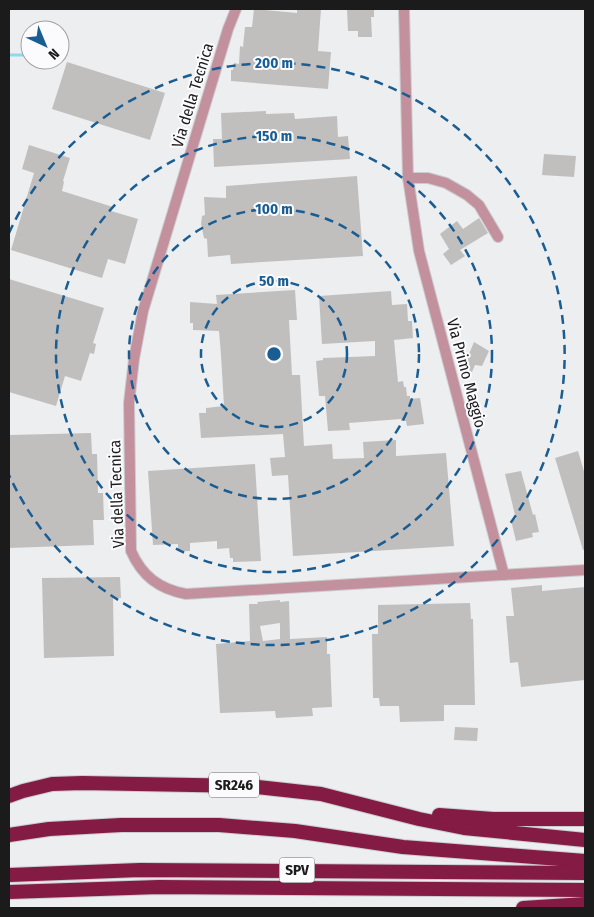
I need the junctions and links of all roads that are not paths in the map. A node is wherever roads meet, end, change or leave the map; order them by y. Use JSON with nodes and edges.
{"nodes":[{"id":1,"x":236,"y":9,"type":"edge"},
{"id":2,"x":404,"y":9,"type":"edge"},
{"id":3,"x":408,"y":178,"type":"junction"},
{"id":4,"x":498,"y":237,"type":"dead end"},
{"id":5,"x":585,"y":570,"type":"edge"},
{"id":6,"x":504,"y":575,"type":"junction"},
{"id":7,"x":9,"y":796,"type":"edge"},
{"id":8,"x":384,"y":809,"type":"junction"},
{"id":9,"x":585,"y":819,"type":"edge"},
{"id":10,"x":9,"y":835,"type":"edge"},
{"id":11,"x":585,"y":840,"type":"edge"},
{"id":12,"x":585,"y":861,"type":"edge"},
{"id":13,"x":585,"y":873,"type":"edge"},
{"id":14,"x":9,"y":875,"type":"edge"},
{"id":15,"x":585,"y":890,"type":"edge"},
{"id":16,"x":9,"y":892,"type":"edge"},
{"id":17,"x":585,"y":904,"type":"edge"},
{"id":18,"x":523,"y":908,"type":"edge"}],
"edges":[{"from":1,"to":6,"type":"street","name":"Via della Tecnica"},
{"from":2,"to":3,"type":"street","name":"Via Primo Maggio"},
{"from":3,"to":4,"type":"street"},
{"from":3,"to":6,"type":"street","name":"Via Primo Maggio"},
{"from":5,"to":6,"type":"street","name":"Via della Tecnica"},
{"from":7,"to":8,"type":"highway","number":"SR246"},
{"from":8,"to":9,"type":"highway"},
{"from":8,"to":11,"type":"highway","number":"SR246"},
{"from":10,"to":12,"type":"highway"},
{"from":13,"to":14,"type":"highway","number":"SPV"},
{"from":15,"to":16,"type":"highway","number":"SPV"},
{"from":17,"to":18,"type":"highway"}]}
